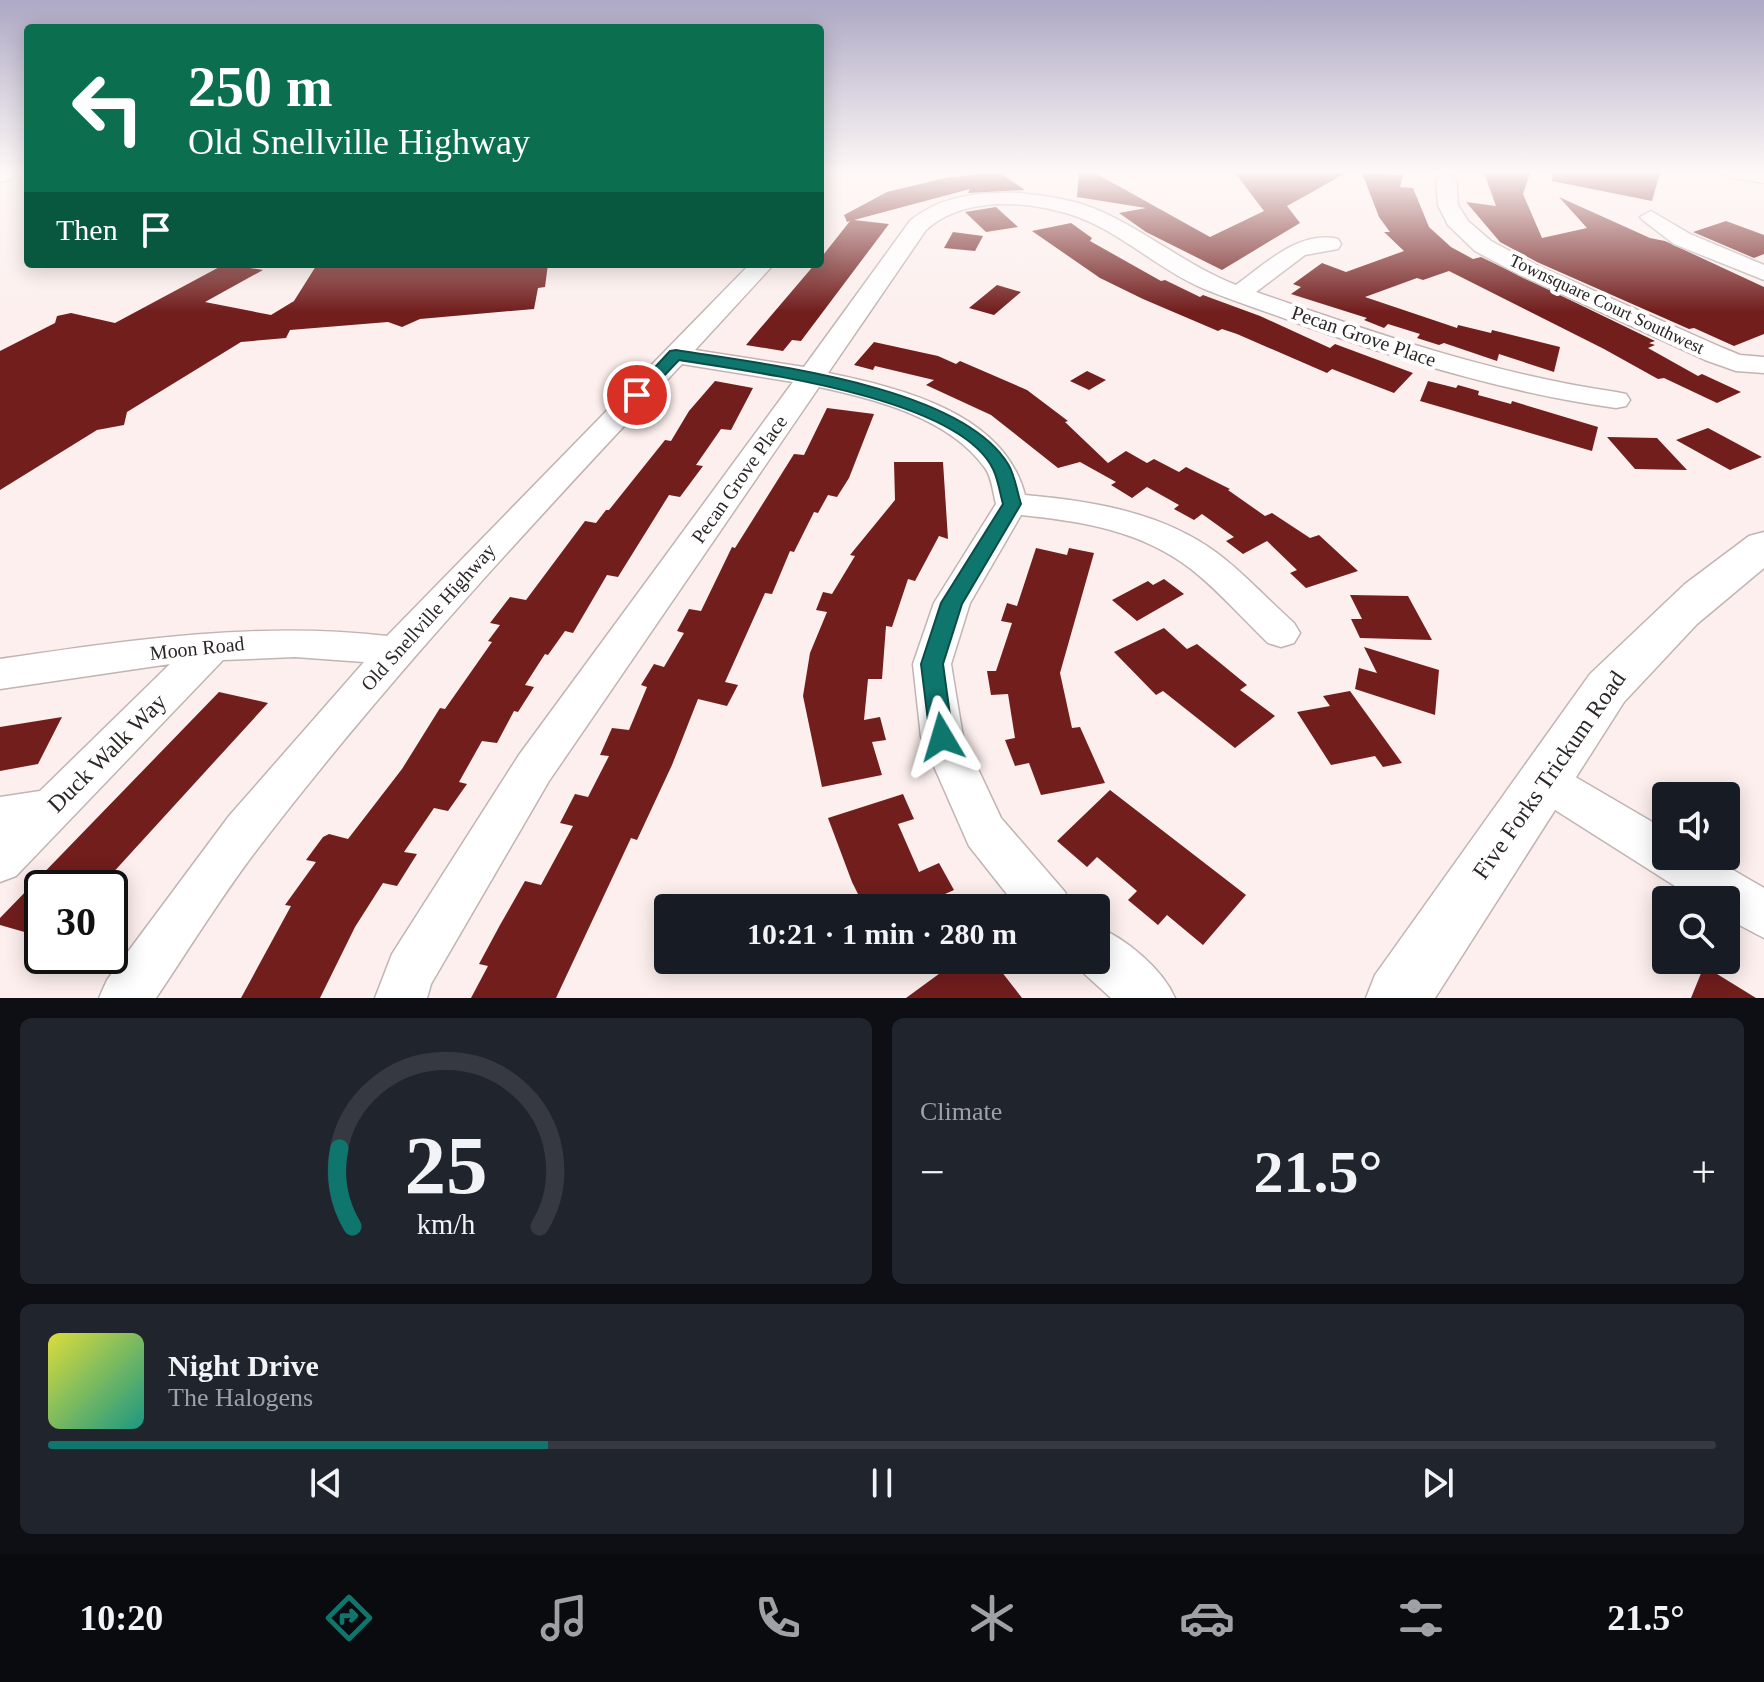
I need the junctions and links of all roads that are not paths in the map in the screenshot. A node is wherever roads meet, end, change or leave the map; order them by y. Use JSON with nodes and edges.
{"nodes":[{"id":1,"x":926,"y":220,"type":"edge"},
{"id":2,"x":1097,"y":220,"type":"edge"},
{"id":3,"x":1456,"y":220,"type":"edge"},
{"id":4,"x":1655,"y":220,"type":"edge"},
{"id":5,"x":1330,"y":244,"type":"dead end"},
{"id":6,"x":759,"y":268,"type":"edge"},
{"id":7,"x":1764,"y":273,"type":"edge"},
{"id":8,"x":1240,"y":293,"type":"junction"},
{"id":9,"x":676,"y":355,"type":"junction"},
{"id":10,"x":1764,"y":365,"type":"edge"},
{"id":11,"x":811,"y":377,"type":"junction"},
{"id":12,"x":1616,"y":400,"type":"dead end"},
{"id":13,"x":1012,"y":504,"type":"junction"},
{"id":14,"x":1764,"y":546,"type":"edge"},
{"id":15,"x":1281,"y":633,"type":"dead end"},
{"id":16,"x":214,"y":645,"type":"junction"},
{"id":17,"x":396,"y":651,"type":"junction"},
{"id":18,"x":0,"y":674,"type":"edge"},
{"id":19,"x":1545,"y":781,"type":"junction"},
{"id":20,"x":52,"y":809,"type":"junction"},
{"id":21,"x":0,"y":817,"type":"edge"},
{"id":22,"x":1652,"y":847,"type":"edge"},
{"id":23,"x":0,"y":861,"type":"edge"},
{"id":24,"x":1690,"y":870,"type":"edge"},
{"id":25,"x":1036,"y":894,"type":"edge"},
{"id":26,"x":1764,"y":915,"type":"edge"},
{"id":27,"x":1110,"y":963,"type":"edge"},
{"id":28,"x":125,"y":998,"type":"edge"},
{"id":29,"x":401,"y":998,"type":"edge"},
{"id":30,"x":1149,"y":998,"type":"edge"},
{"id":31,"x":1398,"y":998,"type":"edge"}],
"edges":[{"from":1,"to":11,"type":"street","name":"Pecan Grove Place"},
{"from":2,"to":8,"type":"street","name":"Pecan Grove Place"},
{"from":3,"to":10,"type":"street","name":"Townsquare Court Southwest"},
{"from":4,"to":7,"type":"street"},
{"from":5,"to":8,"type":"street"},
{"from":6,"to":9,"type":"street","name":"Old Snellville Highway"},
{"from":8,"to":12,"type":"street","name":"Pecan Grove Place"},
{"from":9,"to":11,"type":"street"},
{"from":9,"to":17,"type":"street","name":"Old Snellville Highway"},
{"from":11,"to":13,"type":"street"},
{"from":11,"to":29,"type":"street","name":"Pecan Grove Place"},
{"from":13,"to":15,"type":"street"},
{"from":13,"to":25,"type":"street"},
{"from":14,"to":19,"type":"main road","name":"Five Forks Trickum Road"},
{"from":16,"to":17,"type":"street","name":"Moon Road"},
{"from":16,"to":18,"type":"street","name":"Moon Road"},
{"from":16,"to":20,"type":"street","name":"Duck Walk Way"},
{"from":17,"to":28,"type":"street","name":"Old Snellville Highway"},
{"from":19,"to":22,"type":"street"},
{"from":19,"to":31,"type":"main road","name":"Five Forks Trickum Road"},
{"from":20,"to":21,"type":"street"},
{"from":20,"to":23,"type":"street","name":"Duck Walk Way"},
{"from":24,"to":26,"type":"street"},
{"from":27,"to":30,"type":"street"}]}
